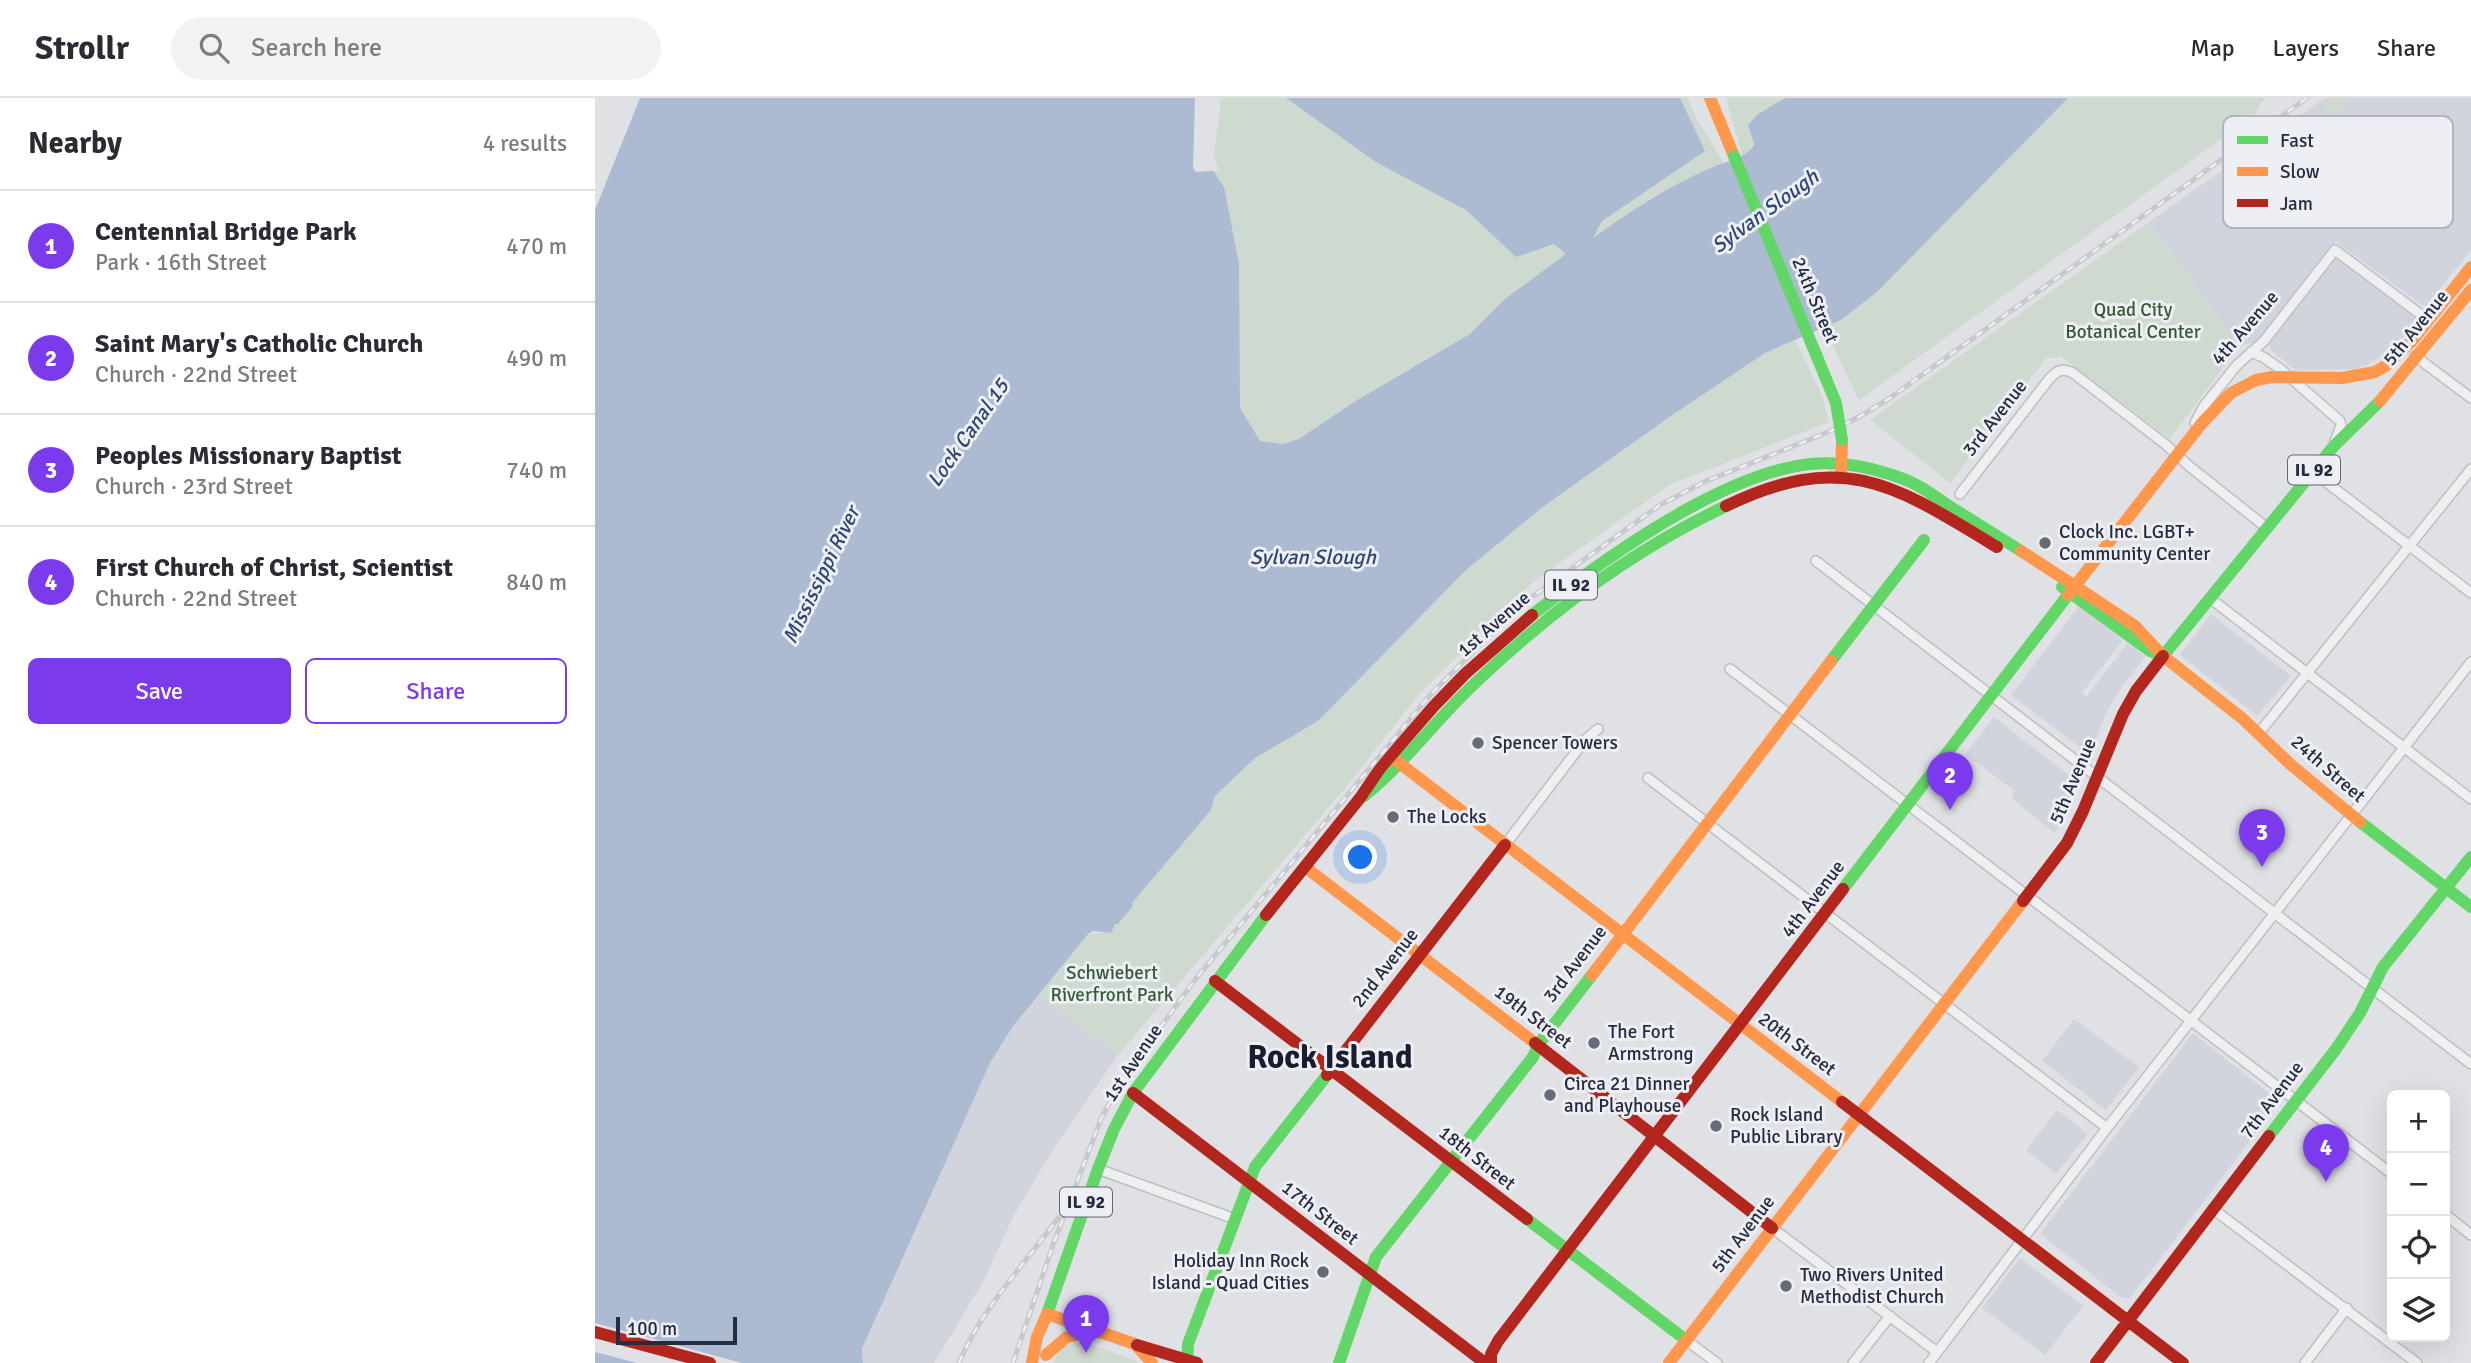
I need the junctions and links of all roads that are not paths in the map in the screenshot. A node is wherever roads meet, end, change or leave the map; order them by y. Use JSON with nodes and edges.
{"nodes":[{"id":1,"x":1710,"y":98,"type":"edge"},
{"id":2,"x":2471,"y":267,"type":"edge"},
{"id":3,"x":2471,"y":289,"type":"edge"},
{"id":4,"x":2428,"y":320,"type":"junction"},
{"id":5,"x":2405,"y":348,"type":"junction"},
{"id":6,"x":2251,"y":352,"type":"junction"},
{"id":7,"x":2417,"y":358,"type":"junction"},
{"id":8,"x":2290,"y":377,"type":"junction"},
{"id":9,"x":2471,"y":398,"type":"edge"},
{"id":10,"x":2190,"y":437,"type":"junction"},
{"id":11,"x":2333,"y":447,"type":"junction"},
{"id":12,"x":2174,"y":457,"type":"junction"},
{"id":13,"x":2471,"y":469,"type":"edge"},
{"id":14,"x":1841,"y":470,"type":"junction"},
{"id":15,"x":2313,"y":472,"type":"junction"},
{"id":16,"x":1960,"y":494,"type":"dead end"},
{"id":17,"x":2267,"y":528,"type":"junction"},
{"id":18,"x":1924,"y":540,"type":"dead end"},
{"id":19,"x":2410,"y":545,"type":"junction"},
{"id":20,"x":1816,"y":561,"type":"dead end"},
{"id":21,"x":2073,"y":589,"type":"junction"},
{"id":22,"x":2471,"y":593,"type":"edge"},
{"id":23,"x":2211,"y":599,"type":"junction"},
{"id":24,"x":1874,"y":606,"type":"junction"},
{"id":25,"x":2163,"y":656,"type":"junction"},
{"id":26,"x":2471,"y":662,"type":"edge"},
{"id":27,"x":1730,"y":669,"type":"dead end"},
{"id":28,"x":2308,"y":672,"type":"junction"},
{"id":29,"x":1991,"y":697,"type":"junction"},
{"id":30,"x":1790,"y":715,"type":"junction"},
{"id":31,"x":1598,"y":729,"type":"dead end"},
{"id":32,"x":2259,"y":733,"type":"junction"},
{"id":33,"x":2404,"y":746,"type":"junction"},
{"id":34,"x":1394,"y":760,"type":"junction"},
{"id":35,"x":1648,"y":778,"type":"dead end"},
{"id":36,"x":2097,"y":778,"type":"junction"},
{"id":37,"x":2471,"y":799,"type":"edge"},
{"id":38,"x":1908,"y":806,"type":"junction"},
{"id":39,"x":2350,"y":815,"type":"junction"},
{"id":40,"x":1707,"y":823,"type":"junction"},
{"id":41,"x":1505,"y":845,"type":"junction"},
{"id":42,"x":2471,"y":857,"type":"edge"},
{"id":43,"x":1305,"y":867,"type":"junction"},
{"id":44,"x":2446,"y":888,"type":"junction"},
{"id":45,"x":2027,"y":896,"type":"junction"},
{"id":46,"x":2471,"y":907,"type":"edge"},
{"id":47,"x":1825,"y":913,"type":"junction"},
{"id":48,"x":2273,"y":913,"type":"junction"},
{"id":49,"x":1621,"y":935,"type":"junction"},
{"id":50,"x":1420,"y":955,"type":"junction"},
{"id":51,"x":1215,"y":981,"type":"junction"},
{"id":52,"x":2371,"y":988,"type":"junction"},
{"id":53,"x":1944,"y":1003,"type":"junction"},
{"id":54,"x":2191,"y":1020,"type":"junction"},
{"id":55,"x":1740,"y":1025,"type":"junction"},
{"id":56,"x":1538,"y":1045,"type":"junction"},
{"id":57,"x":2471,"y":1065,"type":"edge"},
{"id":58,"x":1332,"y":1068,"type":"junction"},
{"id":59,"x":1133,"y":1093,"type":"junction"},
{"id":60,"x":2296,"y":1101,"type":"junction"},
{"id":61,"x":1859,"y":1115,"type":"junction"},
{"id":62,"x":2107,"y":1128,"type":"junction"},
{"id":63,"x":1654,"y":1137,"type":"junction"},
{"id":64,"x":1451,"y":1161,"type":"junction"},
{"id":65,"x":1098,"y":1169,"type":"junction"},
{"id":66,"x":2387,"y":1170,"type":"edge"},
{"id":67,"x":1249,"y":1183,"type":"junction"},
{"id":68,"x":2213,"y":1209,"type":"junction"},
{"id":69,"x":2447,"y":1216,"type":"edge"},
{"id":70,"x":1235,"y":1219,"type":"junction"},
{"id":71,"x":1772,"y":1228,"type":"junction"},
{"id":72,"x":2471,"y":1235,"type":"edge"},
{"id":73,"x":2022,"y":1240,"type":"junction"},
{"id":74,"x":1568,"y":1250,"type":"junction"},
{"id":75,"x":1369,"y":1275,"type":"junction"},
{"id":76,"x":2347,"y":1308,"type":"junction"},
{"id":77,"x":1047,"y":1314,"type":"junction"},
{"id":78,"x":1890,"y":1316,"type":"junction"},
{"id":79,"x":2127,"y":1321,"type":"junction"},
{"id":80,"x":1096,"y":1331,"type":"junction"},
{"id":81,"x":595,"y":1332,"type":"edge"},
{"id":82,"x":1686,"y":1340,"type":"junction"},
{"id":83,"x":595,"y":1343,"type":"edge"},
{"id":84,"x":1135,"y":1344,"type":"junction"},
{"id":85,"x":1937,"y":1352,"type":"junction"},
{"id":86,"x":1045,"y":1359,"type":"edge"},
{"id":87,"x":1191,"y":1362,"type":"edge"},
{"id":88,"x":667,"y":1363,"type":"edge"},
{"id":89,"x":711,"y":1363,"type":"edge"},
{"id":90,"x":1032,"y":1363,"type":"edge"},
{"id":91,"x":1152,"y":1363,"type":"edge"},
{"id":92,"x":1339,"y":1363,"type":"edge"},
{"id":93,"x":1488,"y":1363,"type":"edge"},
{"id":94,"x":1669,"y":1363,"type":"edge"},
{"id":95,"x":1717,"y":1363,"type":"edge"},
{"id":96,"x":1853,"y":1363,"type":"edge"},
{"id":97,"x":1929,"y":1363,"type":"edge"},
{"id":98,"x":2096,"y":1363,"type":"edge"},
{"id":99,"x":2183,"y":1363,"type":"edge"},
{"id":100,"x":2305,"y":1363,"type":"edge"},
{"id":101,"x":2417,"y":1363,"type":"edge"}],
"edges":[{"from":1,"to":14,"type":"main road","name":"24th Street","bridge":true},
{"from":2,"to":4,"type":"main road","name":"5th Avenue"},
{"from":3,"to":7,"type":"main road","name":"5th Avenue","number":"IL 92"},
{"from":4,"to":5,"type":"main road","name":"5th Avenue"},
{"from":4,"to":6,"type":"street","name":"4th Avenue"},
{"from":5,"to":7,"type":"street"},
{"from":5,"to":8,"type":"main road","name":"5th Avenue"},
{"from":6,"to":8,"type":"street"},
{"from":6,"to":10,"type":"street","name":"4th Avenue"},
{"from":7,"to":9,"type":"street"},
{"from":7,"to":11,"type":"main road","name":"5th Avenue","number":"IL 92"},
{"from":8,"to":10,"type":"main road","name":"5th Avenue"},
{"from":8,"to":11,"type":"street"},
{"from":10,"to":12,"type":"main road","name":"5th Avenue"},
{"from":11,"to":15,"type":"main road","name":"5th Avenue","number":"IL 92"},
{"from":12,"to":16,"type":"street","name":"3rd Avenue"},
{"from":12,"to":17,"type":"street"},
{"from":12,"to":21,"type":"main road","name":"4th Avenue"},
{"from":13,"to":19,"type":"street"},
{"from":14,"to":21,"type":"main road","name":"24th Street","number":"IL 92"},
{"from":14,"to":34,"type":"main road","name":"1st Avenue","number":"IL 92"},
{"from":15,"to":17,"type":"main road","name":"5th Avenue","number":"IL 92"},
{"from":15,"to":19,"type":"street"},
{"from":17,"to":23,"type":"main road","name":"5th Avenue","number":"IL 92"},
{"from":18,"to":24,"type":"main road","name":"3rd Avenue"},
{"from":19,"to":22,"type":"street"},
{"from":19,"to":28,"type":"street"},
{"from":20,"to":24,"type":"street"},
{"from":21,"to":25,"type":"main road","name":"24th Street","number":"IL 92"},
{"from":21,"to":29,"type":"main road","name":"4th Avenue"},
{"from":23,"to":25,"type":"main road","name":"5th Avenue","number":"IL 92"},
{"from":23,"to":28,"type":"street"},
{"from":24,"to":29,"type":"street"},
{"from":24,"to":30,"type":"main road","name":"3rd Avenue"},
{"from":25,"to":32,"type":"main road","name":"24th Street"},
{"from":25,"to":36,"type":"main road","name":"5th Avenue"},
{"from":26,"to":33,"type":"street"},
{"from":27,"to":30,"type":"street"},
{"from":28,"to":32,"type":"street"},
{"from":28,"to":33,"type":"street"},
{"from":29,"to":36,"type":"street"},
{"from":29,"to":38,"type":"main road","name":"4th Avenue"},
{"from":30,"to":38,"type":"street"},
{"from":30,"to":40,"type":"main road","name":"3rd Avenue"},
{"from":31,"to":41,"type":"street","name":"2nd Avenue"},
{"from":32,"to":39,"type":"main road","name":"24th Street"},
{"from":33,"to":37,"type":"street"},
{"from":33,"to":39,"type":"street"},
{"from":34,"to":41,"type":"main road","name":"20th Street"},
{"from":34,"to":43,"type":"main road","name":"1st Avenue","number":"IL 92"},
{"from":35,"to":40,"type":"street"},
{"from":36,"to":45,"type":"main road","name":"5th Avenue"},
{"from":36,"to":48,"type":"street"},
{"from":38,"to":45,"type":"street"},
{"from":38,"to":47,"type":"main road","name":"4th Avenue"},
{"from":39,"to":44,"type":"main road","name":"24th Street"},
{"from":39,"to":48,"type":"street"},
{"from":40,"to":47,"type":"street"},
{"from":40,"to":49,"type":"main road","name":"3rd Avenue"},
{"from":41,"to":49,"type":"main road","name":"20th Street"},
{"from":41,"to":50,"type":"main road","name":"2nd Avenue"},
{"from":42,"to":44,"type":"main road","name":"7th Avenue"},
{"from":43,"to":50,"type":"main road","name":"19th Street"},
{"from":43,"to":51,"type":"main road","name":"1st Avenue","number":"IL 92"},
{"from":44,"to":46,"type":"main road","name":"24th Street"},
{"from":44,"to":52,"type":"main road","name":"7th Avenue"},
{"from":45,"to":53,"type":"main road","name":"5th Avenue"},
{"from":45,"to":54,"type":"street"},
{"from":47,"to":53,"type":"street"},
{"from":47,"to":55,"type":"main road","name":"4th Avenue"},
{"from":48,"to":52,"type":"street"},
{"from":48,"to":54,"type":"street"},
{"from":49,"to":55,"type":"main road","name":"20th Street"},
{"from":49,"to":56,"type":"main road","name":"3rd Avenue"},
{"from":50,"to":56,"type":"main road","name":"19th Street"},
{"from":50,"to":58,"type":"main road","name":"2nd Avenue"},
{"from":51,"to":58,"type":"main road","name":"18th Street"},
{"from":51,"to":59,"type":"main road","name":"1st Avenue","number":"IL 92"},
{"from":52,"to":57,"type":"street"},
{"from":52,"to":60,"type":"main road","name":"7th Avenue"},
{"from":53,"to":61,"type":"main road","name":"5th Avenue"},
{"from":53,"to":62,"type":"street"},
{"from":54,"to":60,"type":"street"},
{"from":54,"to":62,"type":"street"},
{"from":55,"to":61,"type":"main road","name":"20th Street"},
{"from":55,"to":63,"type":"main road","name":"4th Avenue"},
{"from":56,"to":63,"type":"main road","name":"19th Street"},
{"from":56,"to":64,"type":"main road","name":"3rd Avenue"},
{"from":58,"to":64,"type":"main road","name":"18th Street"},
{"from":58,"to":67,"type":"main road","name":"2nd Avenue"},
{"from":59,"to":65,"type":"main road","name":"1st Avenue","number":"IL 92"},
{"from":59,"to":67,"type":"main road","name":"17th Street"},
{"from":60,"to":66,"type":"street"},
{"from":60,"to":68,"type":"main road","name":"7th Avenue"},
{"from":61,"to":71,"type":"main road","name":"5th Avenue"},
{"from":61,"to":73,"type":"main road","name":"20th Street"},
{"from":62,"to":73,"type":"street"},
{"from":63,"to":71,"type":"main road","name":"19th Street"},
{"from":63,"to":74,"type":"main road","name":"4th Avenue"},
{"from":64,"to":74,"type":"main road","name":"18th Street"},
{"from":64,"to":75,"type":"main road","name":"3rd Avenue"},
{"from":65,"to":70,"type":"street"},
{"from":65,"to":77,"type":"main road","name":"1st Avenue","number":"IL 92"},
{"from":67,"to":70,"type":"main road","name":"2nd Avenue"},
{"from":67,"to":75,"type":"main road","name":"17th Street"},
{"from":68,"to":76,"type":"street"},
{"from":68,"to":79,"type":"main road","name":"7th Avenue"},
{"from":69,"to":72,"type":"street"},
{"from":70,"to":87,"type":"main road","name":"2nd Avenue"},
{"from":71,"to":78,"type":"street","name":"19th Street"},
{"from":71,"to":82,"type":"main road","name":"5th Avenue"},
{"from":73,"to":79,"type":"main road","name":"20th Street"},
{"from":73,"to":85,"type":"street"},
{"from":74,"to":82,"type":"main road","name":"18th Street"},
{"from":74,"to":93,"type":"main road","name":"4th Avenue"},
{"from":75,"to":92,"type":"main road","name":"3rd Avenue"},
{"from":75,"to":93,"type":"main road","name":"17th Street"},
{"from":76,"to":100,"type":"street"},
{"from":76,"to":101,"type":"street"},
{"from":77,"to":80,"type":"main road"},
{"from":77,"to":86,"type":"main road","name":"1st Avenue","number":"IL 92"},
{"from":77,"to":90,"type":"main road","name":"1st Avenue","number":"IL 92"},
{"from":78,"to":85,"type":"street","name":"19th Street"},
{"from":78,"to":96,"type":"street"},
{"from":79,"to":98,"type":"main road","name":"7th Avenue"},
{"from":79,"to":99,"type":"main road","name":"20th Street"},
{"from":80,"to":84,"type":"main road"},
{"from":80,"to":86,"type":"main road"},
{"from":81,"to":89,"type":"main road"},
{"from":82,"to":94,"type":"main road","name":"5th Avenue"},
{"from":82,"to":95,"type":"street","name":"18th Street"},
{"from":83,"to":88,"type":"main road"},
{"from":84,"to":87,"type":"main road"},
{"from":84,"to":91,"type":"main road"},
{"from":85,"to":97,"type":"street"}]}
